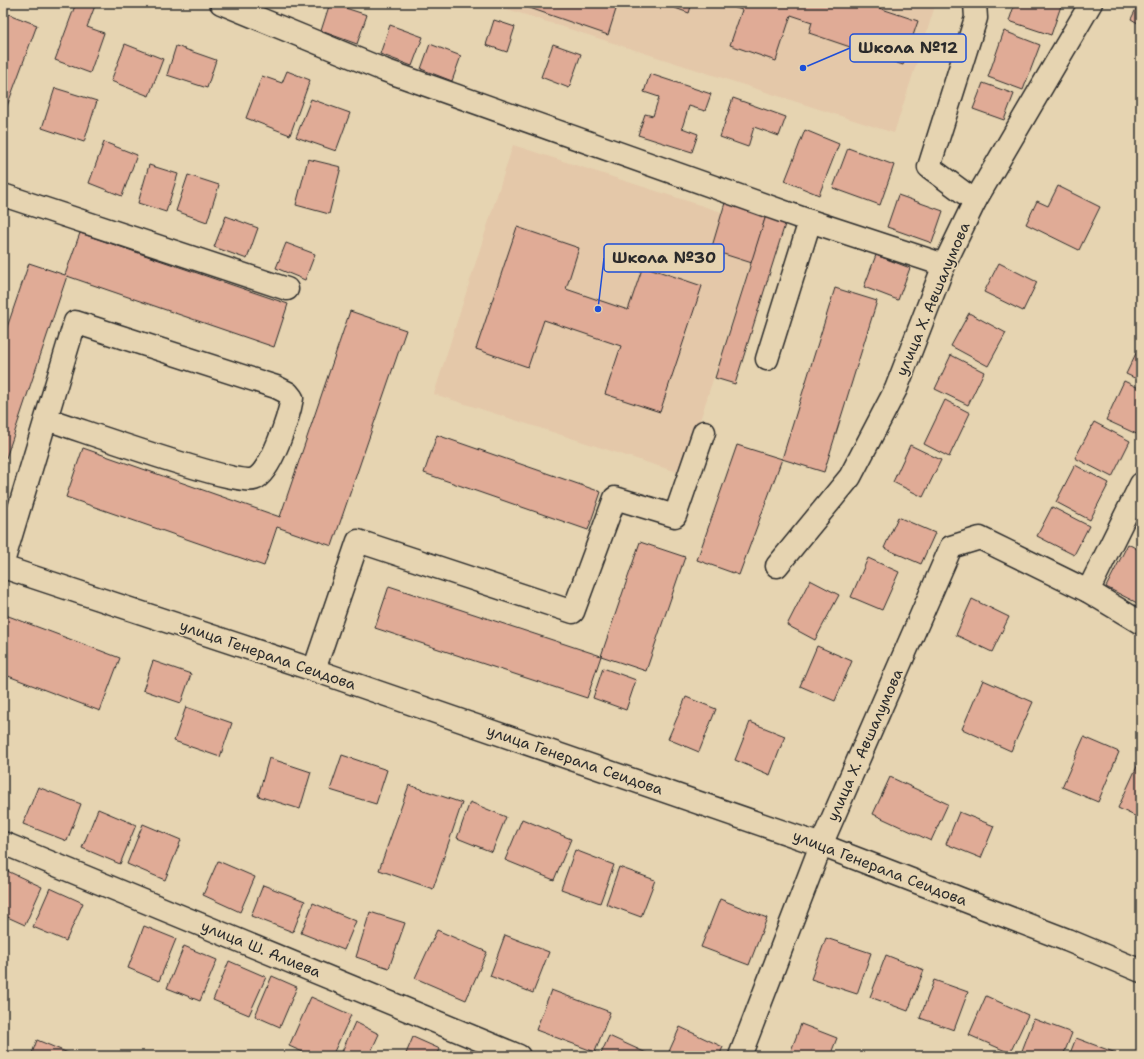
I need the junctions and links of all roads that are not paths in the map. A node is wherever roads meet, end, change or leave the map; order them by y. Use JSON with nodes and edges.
{"nodes":[{"id":1,"x":221,"y":3,"type":"edge"},
{"id":2,"x":976,"y":3,"type":"edge"},
{"id":3,"x":1091,"y":3,"type":"edge"},
{"id":4,"x":3,"y":195,"type":"edge"},
{"id":5,"x":975,"y":201,"type":"junction"},
{"id":6,"x":810,"y":221,"type":"junction"},
{"id":7,"x":944,"y":265,"type":"junction"},
{"id":8,"x":287,"y":289,"type":"dead end"},
{"id":9,"x":768,"y":359,"type":"dead end"},
{"id":10,"x":46,"y":418,"type":"junction"},
{"id":11,"x":704,"y":432,"type":"dead end"},
{"id":12,"x":1141,"y":484,"type":"edge"},
{"id":13,"x":3,"y":562,"type":"edge"},
{"id":14,"x":3,"y":566,"type":"edge"},
{"id":15,"x":776,"y":566,"type":"dead end"},
{"id":16,"x":1088,"y":591,"type":"junction"},
{"id":17,"x":1141,"y":623,"type":"edge"},
{"id":18,"x":314,"y":670,"type":"junction"},
{"id":19,"x":3,"y":843,"type":"edge"},
{"id":20,"x":821,"y":845,"type":"junction"},
{"id":21,"x":1141,"y":971,"type":"edge"},
{"id":22,"x":519,"y":1056,"type":"edge"},
{"id":23,"x":740,"y":1056,"type":"edge"}],
"edges":[{"from":1,"to":6,"type":"street"},
{"from":2,"to":5,"type":"street"},
{"from":3,"to":5,"type":"street","name":"улица Х. Авшалумова"},
{"from":4,"to":8,"type":"street"},
{"from":5,"to":7,"type":"street","name":"улица Х. Авшалумова"},
{"from":6,"to":7,"type":"street"},
{"from":6,"to":9,"type":"street"},
{"from":7,"to":15,"type":"street","name":"улица Х. Авшалумова"},
{"from":10,"to":10,"type":"street"},
{"from":10,"to":13,"type":"street"},
{"from":11,"to":18,"type":"street"},
{"from":12,"to":16,"type":"street"},
{"from":14,"to":18,"type":"street","name":"улица Генерала Сеидова"},
{"from":16,"to":17,"type":"street"},
{"from":16,"to":20,"type":"street","name":"улица Х. Авшалумова"},
{"from":18,"to":20,"type":"street","name":"улица Генерала Сеидова"},
{"from":19,"to":22,"type":"street","name":"улица Ш. Алиева"},
{"from":20,"to":21,"type":"street","name":"улица Генерала Сеидова"},
{"from":20,"to":23,"type":"street","name":"улица Х. Авшалумова"}]}
